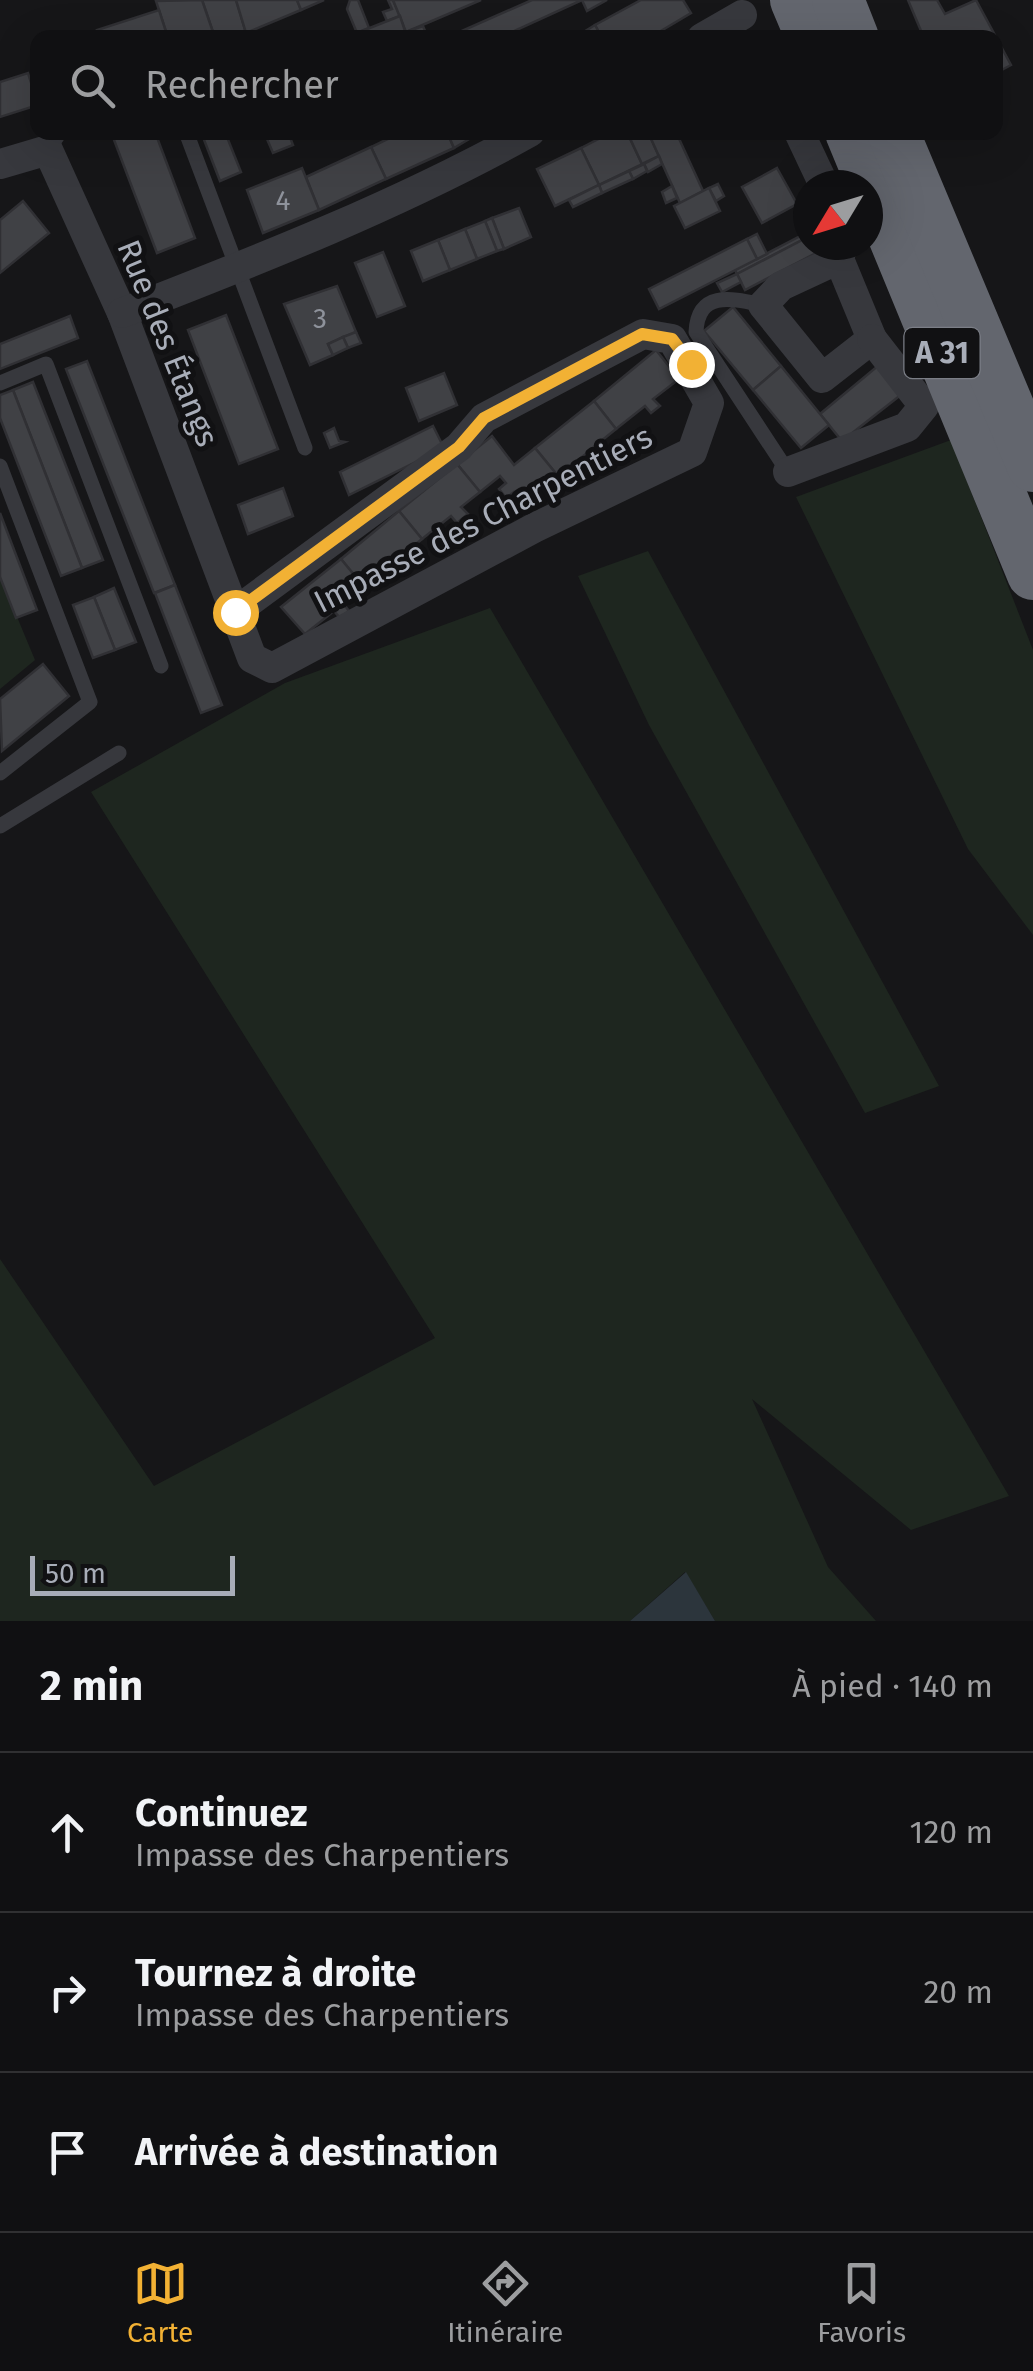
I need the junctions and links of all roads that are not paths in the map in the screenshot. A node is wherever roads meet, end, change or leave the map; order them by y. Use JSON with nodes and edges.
{"nodes":[{"id":1,"x":796,"y":0,"type":"edge"},
{"id":2,"x":838,"y":0,"type":"edge"},
{"id":3,"x":743,"y":18,"type":"edge"},
{"id":4,"x":718,"y":30,"type":"edge"},
{"id":5,"x":809,"y":30,"type":"edge"},
{"id":6,"x":850,"y":30,"type":"edge"},
{"id":7,"x":189,"y":140,"type":"edge"},
{"id":8,"x":516,"y":140,"type":"edge"},
{"id":9,"x":803,"y":140,"type":"edge"},
{"id":10,"x":854,"y":140,"type":"edge"},
{"id":11,"x":896,"y":140,"type":"edge"},
{"id":12,"x":54,"y":141,"type":"edge"},
{"id":13,"x":0,"y":164,"type":"edge"},
{"id":14,"x":817,"y":170,"type":"edge"},
{"id":15,"x":827,"y":260,"type":"edge"},
{"id":16,"x":844,"y":260,"type":"edge"},
{"id":17,"x":237,"y":268,"type":"junction"},
{"id":18,"x":764,"y":305,"type":"junction"},
{"id":19,"x":122,"y":313,"type":"junction"},
{"id":20,"x":872,"y":340,"type":"junction"},
{"id":21,"x":0,"y":383,"type":"edge"},
{"id":22,"x":305,"y":448,"type":"dead end"},
{"id":23,"x":0,"y":466,"type":"edge"},
{"id":24,"x":1033,"y":466,"type":"edge"},
{"id":25,"x":788,"y":472,"type":"joint"},
{"id":26,"x":218,"y":564,"type":"joint"},
{"id":27,"x":1033,"y":574,"type":"edge"},
{"id":28,"x":235,"y":612,"type":"junction"},
{"id":29,"x":161,"y":666,"type":"dead end"},
{"id":30,"x":119,"y":754,"type":"dead end"},
{"id":31,"x":0,"y":773,"type":"edge"},
{"id":32,"x":0,"y":826,"type":"edge"}],
"edges":[{"from":1,"to":5,"type":"highway"},
{"from":2,"to":6,"type":"highway"},
{"from":3,"to":4,"type":"street"},
{"from":7,"to":17,"type":"lane"},
{"from":8,"to":17,"type":"street"},
{"from":9,"to":14,"type":"street"},
{"from":10,"to":27,"type":"highway","number":"A 31"},
{"from":11,"to":24,"type":"highway","number":"A 31"},
{"from":12,"to":13,"type":"street"},
{"from":12,"to":19,"type":"street","name":"Rue des Étangs"},
{"from":15,"to":18,"type":"street"},
{"from":16,"to":20,"type":"street"},
{"from":17,"to":19,"type":"street"},
{"from":17,"to":22,"type":"lane"},
{"from":18,"to":20,"type":"street"},
{"from":18,"to":25,"type":"lane"},
{"from":19,"to":26,"type":"street","name":"Rue des Étangs"},
{"from":20,"to":25,"type":"street"},
{"from":21,"to":29,"type":"lane"},
{"from":23,"to":31,"type":"lane"},
{"from":26,"to":28,"type":"street","name":"Impasse des Charpentiers"},
{"from":28,"to":28,"type":"street","name":"Impasse des Charpentiers"},
{"from":30,"to":32,"type":"lane"}]}
